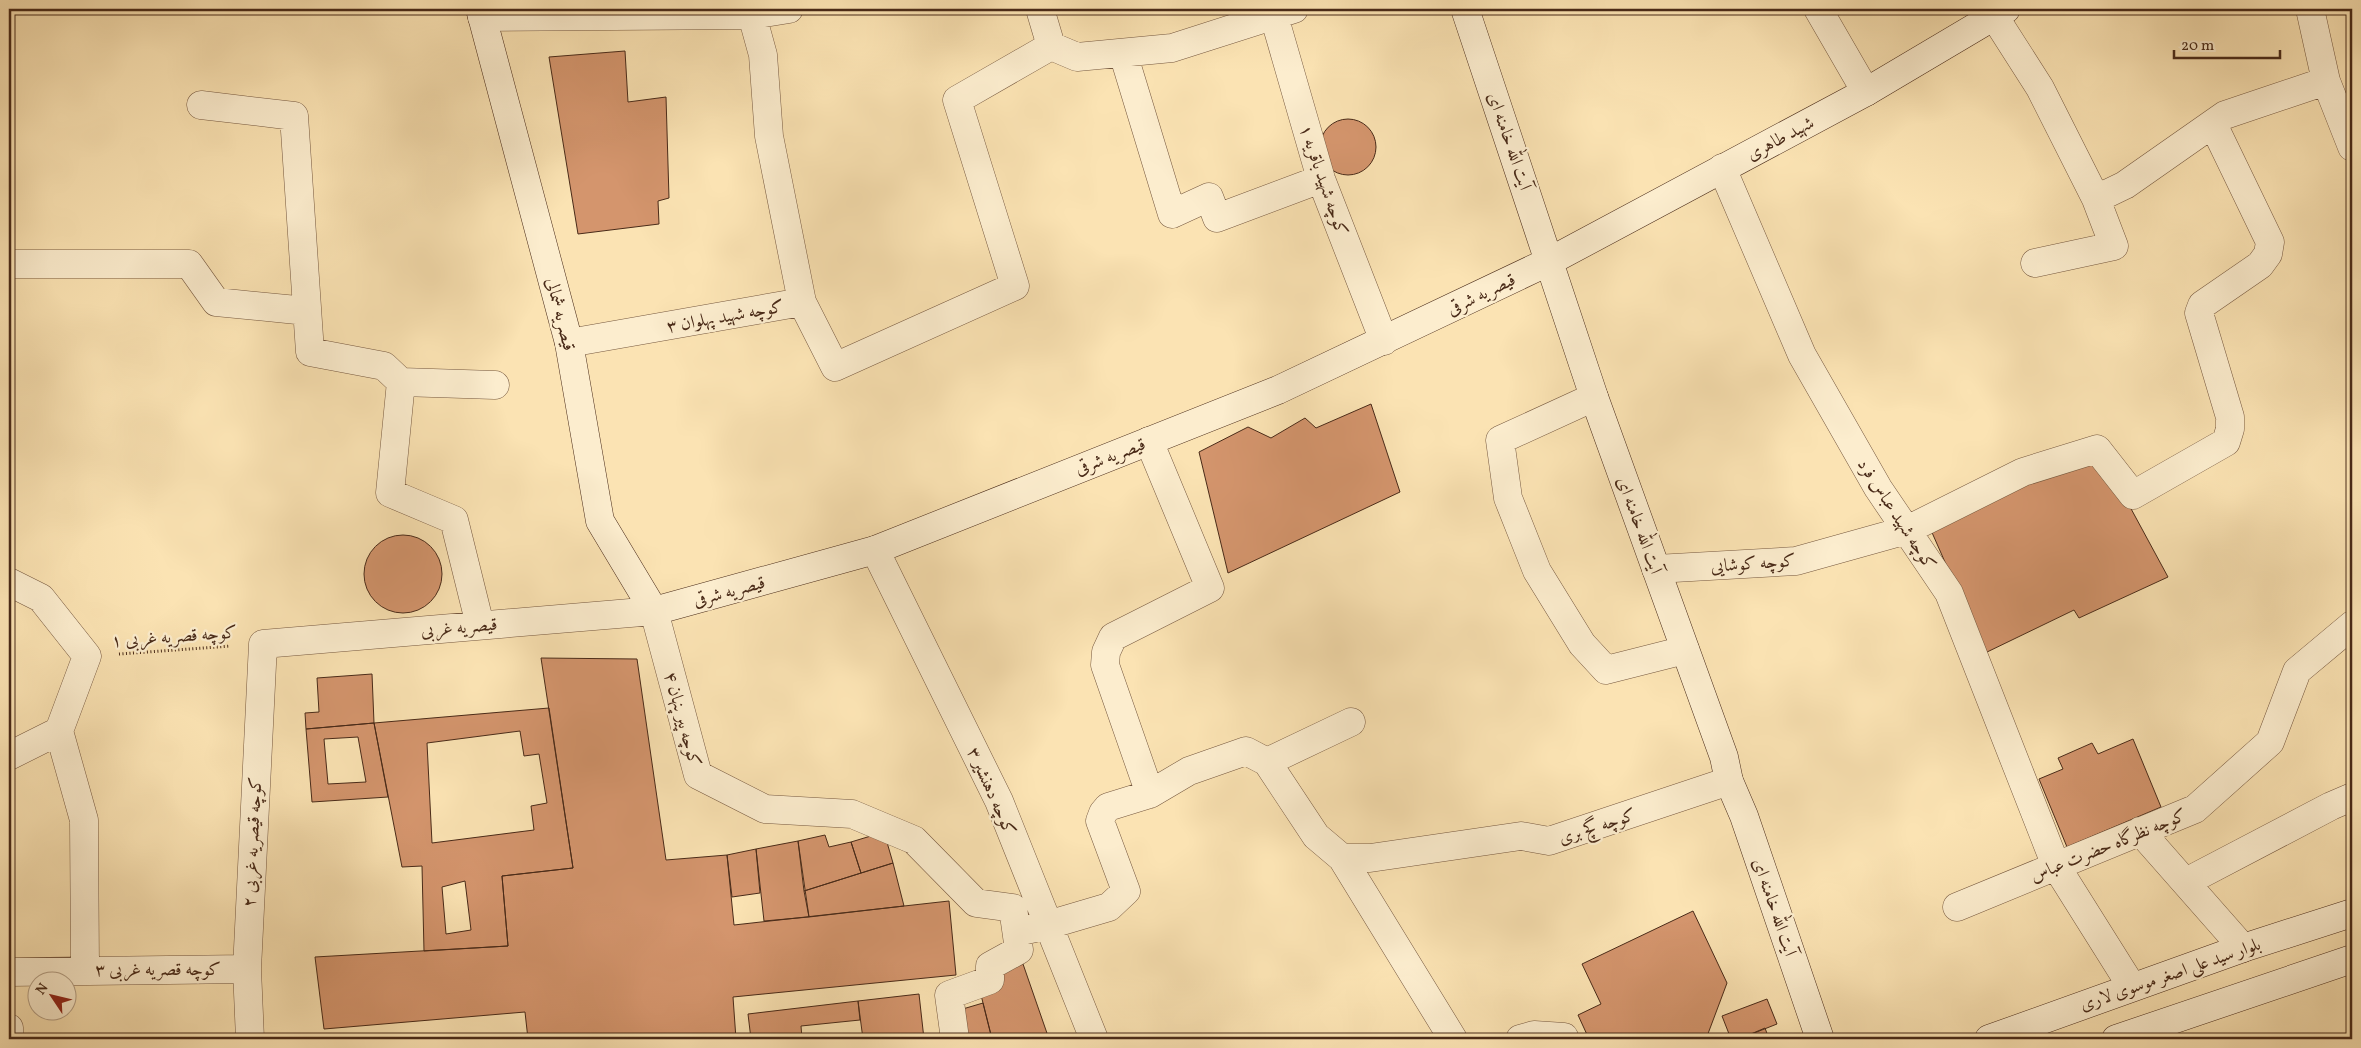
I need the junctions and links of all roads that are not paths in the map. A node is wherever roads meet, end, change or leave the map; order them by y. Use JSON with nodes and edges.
{"nodes":[{"id":1,"x":789,"y":9,"type":"edge"},
{"id":2,"x":1040,"y":9,"type":"edge"},
{"id":3,"x":1466,"y":9,"type":"edge"},
{"id":4,"x":1818,"y":9,"type":"edge"},
{"id":5,"x":2310,"y":9,"type":"edge"},
{"id":6,"x":1284,"y":12,"type":"edge"},
{"id":7,"x":2000,"y":12,"type":"edge"},
{"id":8,"x":481,"y":13,"type":"edge"},
{"id":9,"x":752,"y":14,"type":"junction"},
{"id":10,"x":1050,"y":46,"type":"junction"},
{"id":11,"x":1123,"y":53,"type":"junction"},
{"id":12,"x":2326,"y":82,"type":"junction"},
{"id":13,"x":1866,"y":92,"type":"junction"},
{"id":14,"x":201,"y":105,"type":"dead end"},
{"id":15,"x":2213,"y":124,"type":"junction"},
{"id":16,"x":2352,"y":147,"type":"edge"},
{"id":17,"x":1722,"y":168,"type":"junction"},
{"id":18,"x":1321,"y":179,"type":"junction"},
{"id":19,"x":2096,"y":199,"type":"junction"},
{"id":20,"x":1550,"y":261,"type":"junction"},
{"id":21,"x":2035,"y":263,"type":"dead end"},
{"id":22,"x":9,"y":264,"type":"edge"},
{"id":23,"x":802,"y":302,"type":"junction"},
{"id":24,"x":307,"y":311,"type":"junction"},
{"id":25,"x":1384,"y":342,"type":"junction"},
{"id":26,"x":569,"y":343,"type":"junction"},
{"id":27,"x":401,"y":382,"type":"junction"},
{"id":28,"x":495,"y":385,"type":"dead end"},
{"id":29,"x":1594,"y":397,"type":"junction"},
{"id":30,"x":1149,"y":441,"type":"junction"},
{"id":31,"x":1907,"y":530,"type":"junction"},
{"id":32,"x":875,"y":550,"type":"junction"},
{"id":33,"x":1656,"y":569,"type":"junction"},
{"id":34,"x":9,"y":582,"type":"edge"},
{"id":35,"x":654,"y":611,"type":"junction"},
{"id":36,"x":480,"y":625,"type":"junction"},
{"id":37,"x":2352,"y":625,"type":"edge"},
{"id":38,"x":263,"y":644,"type":"joint"},
{"id":39,"x":1685,"y":650,"type":"junction"},
{"id":40,"x":1351,"y":722,"type":"dead end"},
{"id":41,"x":58,"y":731,"type":"junction"},
{"id":42,"x":9,"y":756,"type":"edge"},
{"id":43,"x":1266,"y":762,"type":"junction"},
{"id":44,"x":1729,"y":782,"type":"junction"},
{"id":45,"x":1150,"y":794,"type":"junction"},
{"id":46,"x":2352,"y":797,"type":"edge"},
{"id":47,"x":2140,"y":831,"type":"junction"},
{"id":48,"x":1342,"y":858,"type":"junction"},
{"id":49,"x":2056,"y":866,"type":"junction"},
{"id":50,"x":2186,"y":882,"type":"junction"},
{"id":51,"x":1957,"y":907,"type":"dead end"},
{"id":52,"x":2352,"y":913,"type":"edge"},
{"id":53,"x":1048,"y":925,"type":"junction"},
{"id":54,"x":1017,"y":932,"type":"junction"},
{"id":55,"x":2243,"y":948,"type":"junction"},
{"id":56,"x":2352,"y":959,"type":"edge"},
{"id":57,"x":247,"y":969,"type":"junction"},
{"id":58,"x":85,"y":970,"type":"junction"},
{"id":59,"x":9,"y":972,"type":"edge"},
{"id":60,"x":2132,"y":987,"type":"junction"},
{"id":61,"x":9,"y":1028,"type":"edge"},
{"id":62,"x":10,"y":1039,"type":"edge"},
{"id":63,"x":250,"y":1039,"type":"edge"},
{"id":64,"x":954,"y":1039,"type":"edge"},
{"id":65,"x":1094,"y":1039,"type":"edge"},
{"id":66,"x":1453,"y":1039,"type":"edge"},
{"id":67,"x":1520,"y":1039,"type":"edge"},
{"id":68,"x":1565,"y":1039,"type":"edge"},
{"id":69,"x":1820,"y":1039,"type":"edge"},
{"id":70,"x":1989,"y":1039,"type":"edge"},
{"id":71,"x":2116,"y":1039,"type":"edge"}],
"edges":[{"from":1,"to":9,"type":"street"},
{"from":2,"to":10,"type":"street"},
{"from":3,"to":20,"type":"street","name":"آیت الله خامنه ای"},
{"from":4,"to":13,"type":"street"},
{"from":5,"to":12,"type":"street"},
{"from":6,"to":11,"type":"street"},
{"from":6,"to":18,"type":"street","name":"کوچه شهید باقریه ۱"},
{"from":7,"to":13,"type":"street","name":"شهید طاهری"},
{"from":7,"to":19,"type":"street"},
{"from":8,"to":9,"type":"street"},
{"from":8,"to":26,"type":"street","name":"قیصریه شمالی"},
{"from":9,"to":23,"type":"street","name":"کوچه شهید پهلوان ۳"},
{"from":10,"to":11,"type":"street"},
{"from":10,"to":23,"type":"street"},
{"from":11,"to":18,"type":"street"},
{"from":12,"to":15,"type":"street"},
{"from":12,"to":16,"type":"street"},
{"from":13,"to":17,"type":"street","name":"شهید طاهری"},
{"from":14,"to":24,"type":"street"},
{"from":15,"to":19,"type":"street"},
{"from":15,"to":31,"type":"street","name":"کوچه کوشایی"},
{"from":17,"to":20,"type":"street","name":"شهید طاهری"},
{"from":17,"to":31,"type":"street","name":"کوچه شهید عباس فرد"},
{"from":18,"to":25,"type":"street","name":"کوچه شهید باقریه ۱"},
{"from":19,"to":21,"type":"street"},
{"from":20,"to":25,"type":"street","name":"قیصریه شرقی"},
{"from":20,"to":29,"type":"street","name":"آیت الله خامنه ای"},
{"from":22,"to":24,"type":"street"},
{"from":23,"to":26,"type":"street","name":"کوچه شهید پهلوان ۳"},
{"from":24,"to":27,"type":"street"},
{"from":25,"to":30,"type":"street","name":"قیصریه شرقی"},
{"from":26,"to":35,"type":"street","name":"قیصریه شمالی"},
{"from":27,"to":28,"type":"street"},
{"from":27,"to":36,"type":"street"},
{"from":29,"to":33,"type":"street","name":"آیت الله خامنه ای"},
{"from":29,"to":39,"type":"street"},
{"from":30,"to":32,"type":"street","name":"قیصریه شرقی"},
{"from":30,"to":45,"type":"street"},
{"from":31,"to":33,"type":"street","name":"کوچه کوشایی"},
{"from":31,"to":49,"type":"street","name":"کوچه شهید عباس فرد"},
{"from":32,"to":35,"type":"street","name":"قیصریه شرقی"},
{"from":32,"to":53,"type":"street","name":"کوچه دهنشیر ۳"},
{"from":33,"to":39,"type":"street","name":"آیت الله خامنه ای"},
{"from":34,"to":41,"type":"street"},
{"from":35,"to":36,"type":"street","name":"قیصریه غربی"},
{"from":35,"to":54,"type":"street","name":"کوچه پیر پنهان ۴"},
{"from":36,"to":38,"type":"street","name":"قیصریه غربی"},
{"from":37,"to":47,"type":"street","name":"کوچه نظرگاه حضرت عباس"},
{"from":38,"to":57,"type":"street","name":"کوچه قیصریه غربی ۲"},
{"from":39,"to":44,"type":"street","name":"آیت الله خامنه ای"},
{"from":40,"to":43,"type":"street"},
{"from":41,"to":42,"type":"street"},
{"from":41,"to":58,"type":"street"},
{"from":43,"to":45,"type":"street"},
{"from":43,"to":48,"type":"street"},
{"from":44,"to":48,"type":"street","name":"کوچه گچ بری"},
{"from":44,"to":69,"type":"street","name":"آیت الله خامنه ای"},
{"from":45,"to":53,"type":"street"},
{"from":46,"to":50,"type":"street"},
{"from":47,"to":49,"type":"street","name":"کوچه نظرگاه حضرت عباس"},
{"from":47,"to":50,"type":"street"},
{"from":48,"to":66,"type":"street"},
{"from":49,"to":51,"type":"street","name":"کوچه نظرگاه حضرت عباس"},
{"from":49,"to":60,"type":"street","name":"کوچه شهید عباس فرد"},
{"from":50,"to":55,"type":"street"},
{"from":52,"to":55,"type":"street","name":"بلوار سید علی اصغر موسوی لاری"},
{"from":53,"to":54,"type":"street"},
{"from":53,"to":65,"type":"street","name":"کوچه دهنشیر ۳"},
{"from":54,"to":64,"type":"street","name":"کوچه پیر پنهان ۴"},
{"from":55,"to":60,"type":"street","name":"بلوار سید علی اصغر موسوی لاری"},
{"from":56,"to":71,"type":"street"},
{"from":57,"to":58,"type":"street","name":"کوچه قصریه غربی ۳"},
{"from":57,"to":63,"type":"street","name":"کوچه قیصریه غربی ۲"},
{"from":58,"to":59,"type":"street","name":"کوچه قصریه غربی ۳"},
{"from":60,"to":70,"type":"street","name":"بلوار سید علی اصغر موسوی لاری"},
{"from":61,"to":62,"type":"street"},
{"from":67,"to":68,"type":"street"}]}
